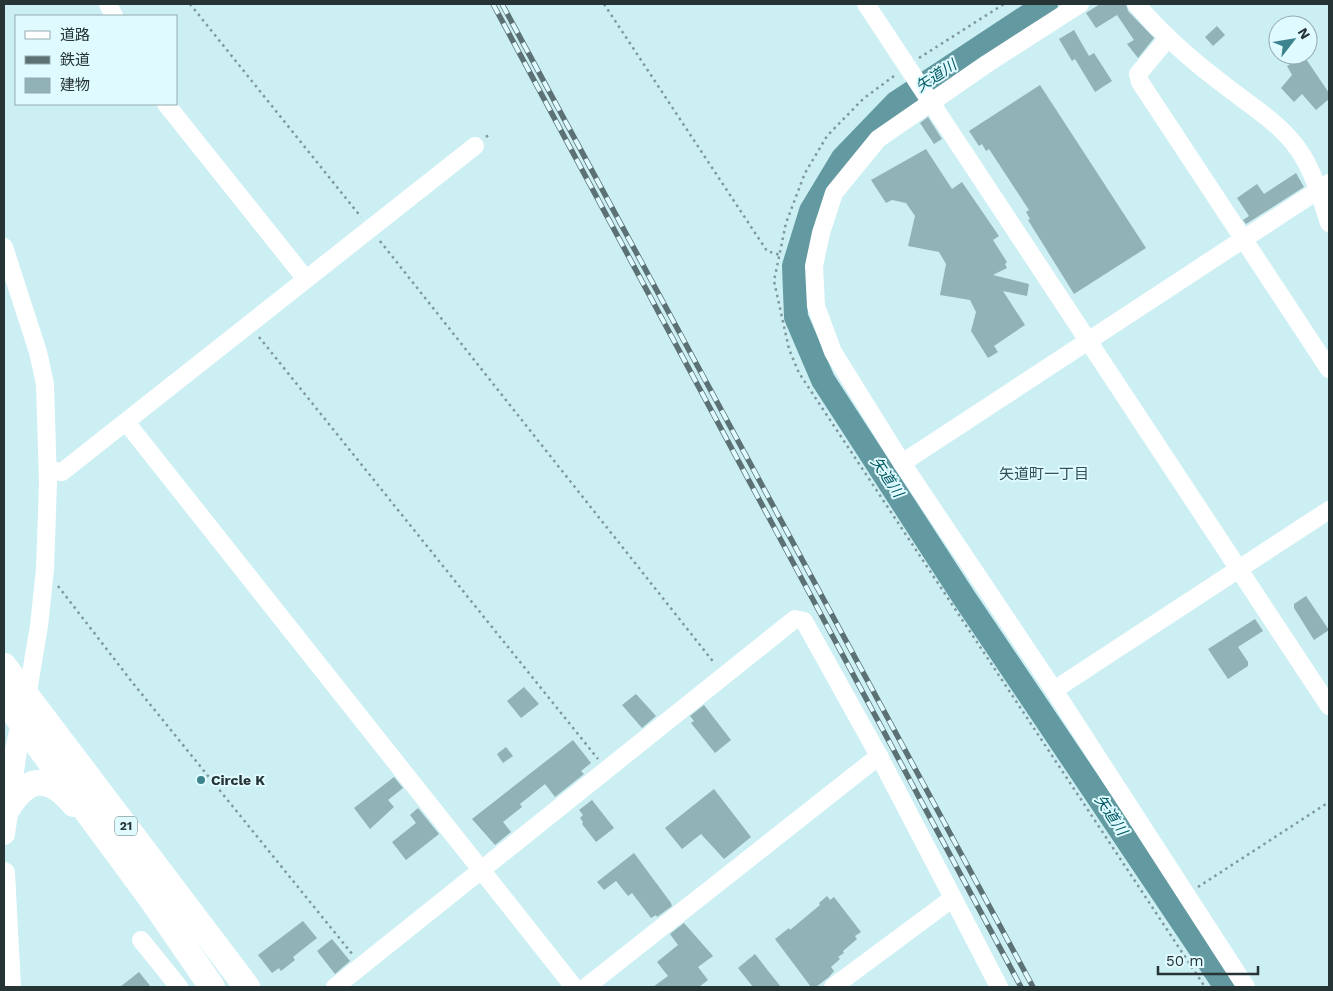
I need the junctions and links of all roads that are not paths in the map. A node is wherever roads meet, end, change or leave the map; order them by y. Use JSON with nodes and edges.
{"nodes":[{"id":1,"x":866,"y":4,"type":"edge"},
{"id":2,"x":1080,"y":4,"type":"edge"},
{"id":3,"x":1136,"y":4,"type":"edge"},
{"id":4,"x":1168,"y":38,"type":"junction"},
{"id":5,"x":929,"y":99,"type":"junction"},
{"id":6,"x":167,"y":105,"type":"edge"},
{"id":7,"x":475,"y":146,"type":"dead end"},
{"id":8,"x":1324,"y":187,"type":"edge"},
{"id":9,"x":1329,"y":223,"type":"edge"},
{"id":10,"x":1244,"y":239,"type":"junction"},
{"id":11,"x":4,"y":247,"type":"edge"},
{"id":12,"x":305,"y":278,"type":"junction"},
{"id":13,"x":1088,"y":341,"type":"junction"},
{"id":14,"x":1329,"y":370,"type":"edge"},
{"id":15,"x":126,"y":422,"type":"junction"},
{"id":16,"x":902,"y":463,"type":"junction"},
{"id":17,"x":48,"y":476,"type":"junction"},
{"id":18,"x":1329,"y":510,"type":"edge"},
{"id":19,"x":1238,"y":569,"type":"junction"},
{"id":20,"x":4,"y":666,"type":"edge"},
{"id":21,"x":1054,"y":690,"type":"junction"},
{"id":22,"x":16,"y":698,"type":"edge"},
{"id":23,"x":1329,"y":706,"type":"edge"},
{"id":24,"x":22,"y":723,"type":"junction"},
{"id":25,"x":879,"y":756,"type":"junction"},
{"id":26,"x":5,"y":823,"type":"edge"},
{"id":27,"x":482,"y":871,"type":"junction"},
{"id":28,"x":4,"y":873,"type":"edge"},
{"id":29,"x":150,"y":897,"type":"junction"},
{"id":30,"x":953,"y":898,"type":"junction"},
{"id":31,"x":141,"y":940,"type":"dead end"},
{"id":32,"x":10,"y":987,"type":"edge"},
{"id":33,"x":179,"y":987,"type":"edge"},
{"id":34,"x":212,"y":987,"type":"edge"},
{"id":35,"x":247,"y":987,"type":"edge"},
{"id":36,"x":335,"y":987,"type":"edge"},
{"id":37,"x":574,"y":987,"type":"edge"},
{"id":38,"x":586,"y":987,"type":"edge"},
{"id":39,"x":834,"y":987,"type":"edge"},
{"id":40,"x":999,"y":987,"type":"edge"},
{"id":41,"x":1246,"y":987,"type":"edge"}],
"edges":[{"from":1,"to":5,"type":"street"},
{"from":2,"to":5,"type":"street"},
{"from":3,"to":4,"type":"street"},
{"from":4,"to":8,"type":"street"},
{"from":4,"to":10,"type":"street"},
{"from":5,"to":13,"type":"street"},
{"from":5,"to":16,"type":"street"},
{"from":6,"to":12,"type":"street"},
{"from":7,"to":12,"type":"street"},
{"from":8,"to":9,"type":"street"},
{"from":8,"to":10,"type":"street"},
{"from":10,"to":13,"type":"street"},
{"from":10,"to":14,"type":"street"},
{"from":11,"to":17,"type":"street"},
{"from":12,"to":15,"type":"street"},
{"from":13,"to":16,"type":"street"},
{"from":13,"to":19,"type":"street"},
{"from":15,"to":17,"type":"street"},
{"from":15,"to":27,"type":"street"},
{"from":16,"to":21,"type":"street"},
{"from":17,"to":22,"type":"street"},
{"from":18,"to":19,"type":"street"},
{"from":19,"to":21,"type":"street"},
{"from":19,"to":23,"type":"street"},
{"from":20,"to":22,"type":"highway","number":"21"},
{"from":21,"to":41,"type":"street"},
{"from":22,"to":24,"type":"highway","number":"21"},
{"from":22,"to":35,"type":"highway","number":"21"},
{"from":24,"to":26,"type":"main road"},
{"from":24,"to":29,"type":"highway","number":"21"},
{"from":25,"to":27,"type":"street"},
{"from":25,"to":30,"type":"street"},
{"from":25,"to":38,"type":"street"},
{"from":26,"to":29,"type":"highway","number":"21"},
{"from":27,"to":36,"type":"street"},
{"from":27,"to":37,"type":"street"},
{"from":28,"to":32,"type":"main road"},
{"from":29,"to":34,"type":"highway","number":"21"},
{"from":30,"to":39,"type":"street"},
{"from":30,"to":40,"type":"street"},
{"from":31,"to":33,"type":"street"}]}
